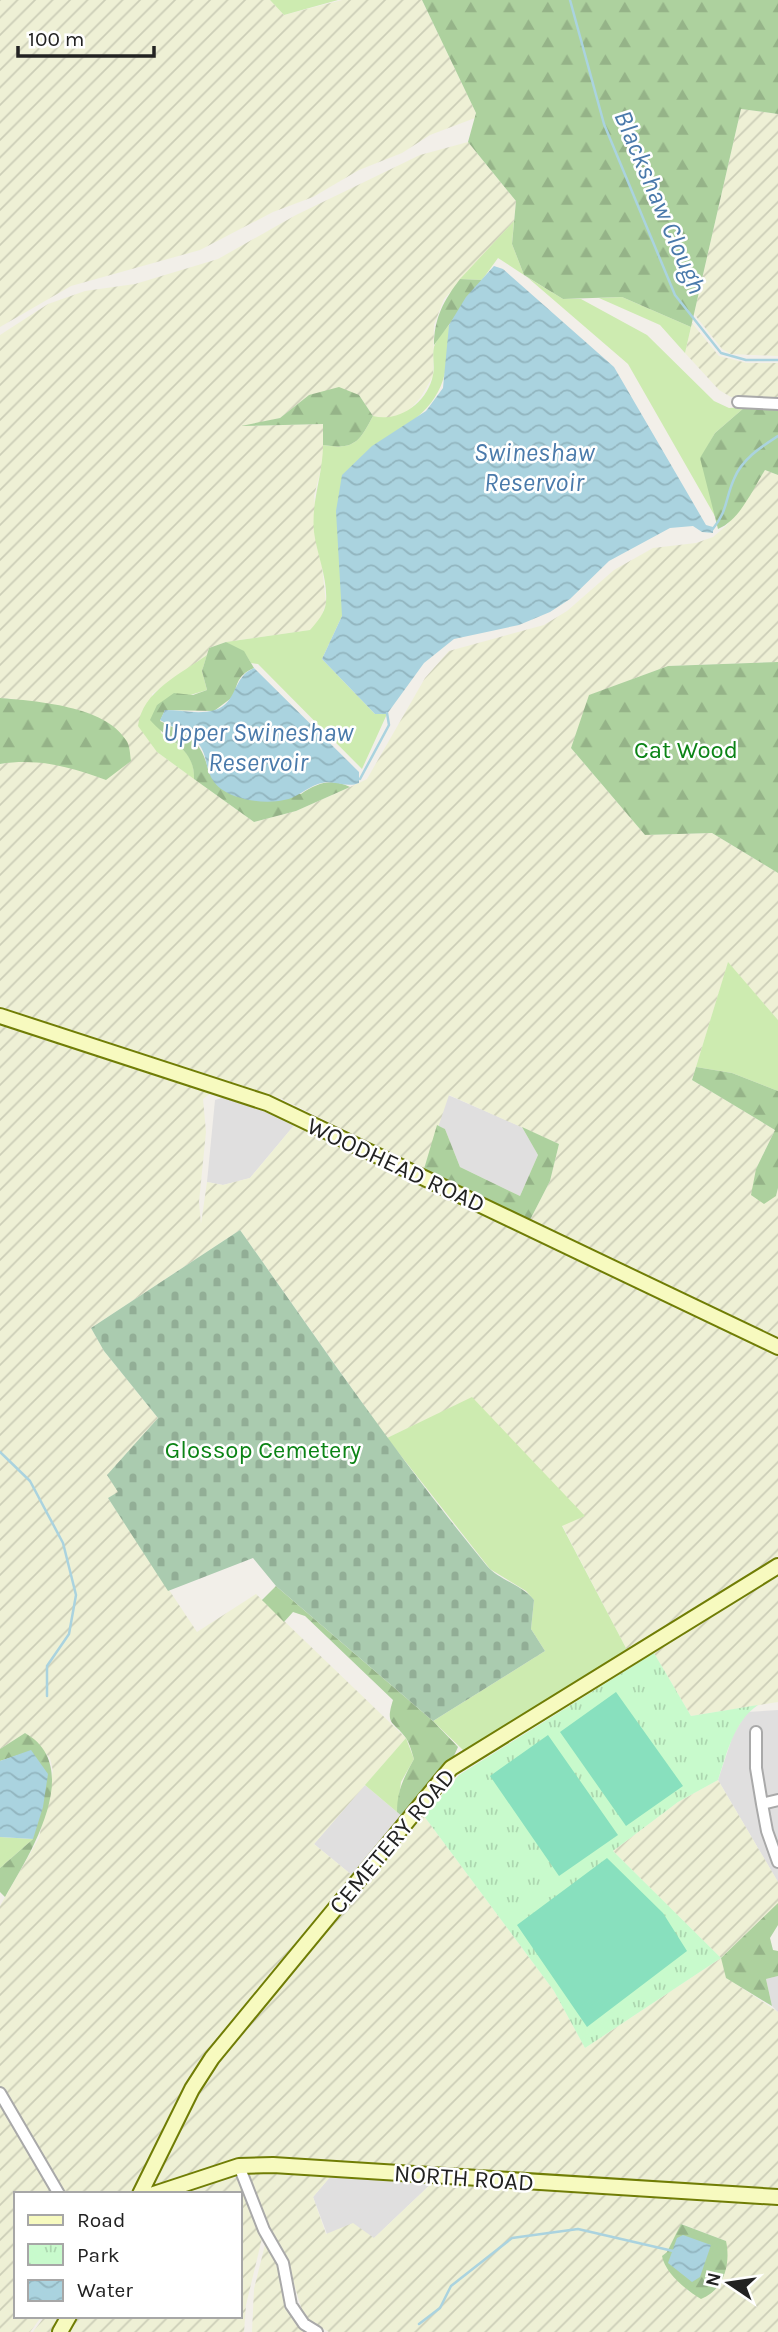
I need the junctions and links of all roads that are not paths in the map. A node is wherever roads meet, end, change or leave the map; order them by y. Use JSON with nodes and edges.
{"nodes":[{"id":1,"x":738,"y":402,"type":"dead end"},
{"id":2,"x":778,"y":404,"type":"edge"},
{"id":3,"x":0,"y":1016,"type":"edge"},
{"id":4,"x":778,"y":1347,"type":"edge"},
{"id":5,"x":778,"y":1566,"type":"edge"},
{"id":6,"x":756,"y":1732,"type":"dead end"},
{"id":7,"x":778,"y":1800,"type":"edge"},
{"id":8,"x":762,"y":1804,"type":"junction"},
{"id":9,"x":778,"y":1862,"type":"edge"},
{"id":10,"x":0,"y":2094,"type":"edge"},
{"id":11,"x":239,"y":2166,"type":"junction"},
{"id":12,"x":58,"y":2192,"type":"edge"},
{"id":13,"x":142,"y":2192,"type":"edge"},
{"id":14,"x":160,"y":2192,"type":"edge"},
{"id":15,"x":778,"y":2197,"type":"edge"},
{"id":16,"x":317,"y":2332,"type":"edge"}],
"edges":[{"from":1,"to":2,"type":"street"},
{"from":3,"to":4,"type":"street","name":"WOODHEAD ROAD"},
{"from":5,"to":13,"type":"street","name":"CEMETERY ROAD"},
{"from":6,"to":8,"type":"street"},
{"from":7,"to":8,"type":"street"},
{"from":8,"to":9,"type":"street"},
{"from":10,"to":12,"type":"street"},
{"from":11,"to":14,"type":"street","name":"NORTH ROAD"},
{"from":11,"to":15,"type":"street","name":"NORTH ROAD"},
{"from":11,"to":16,"type":"street"}]}
